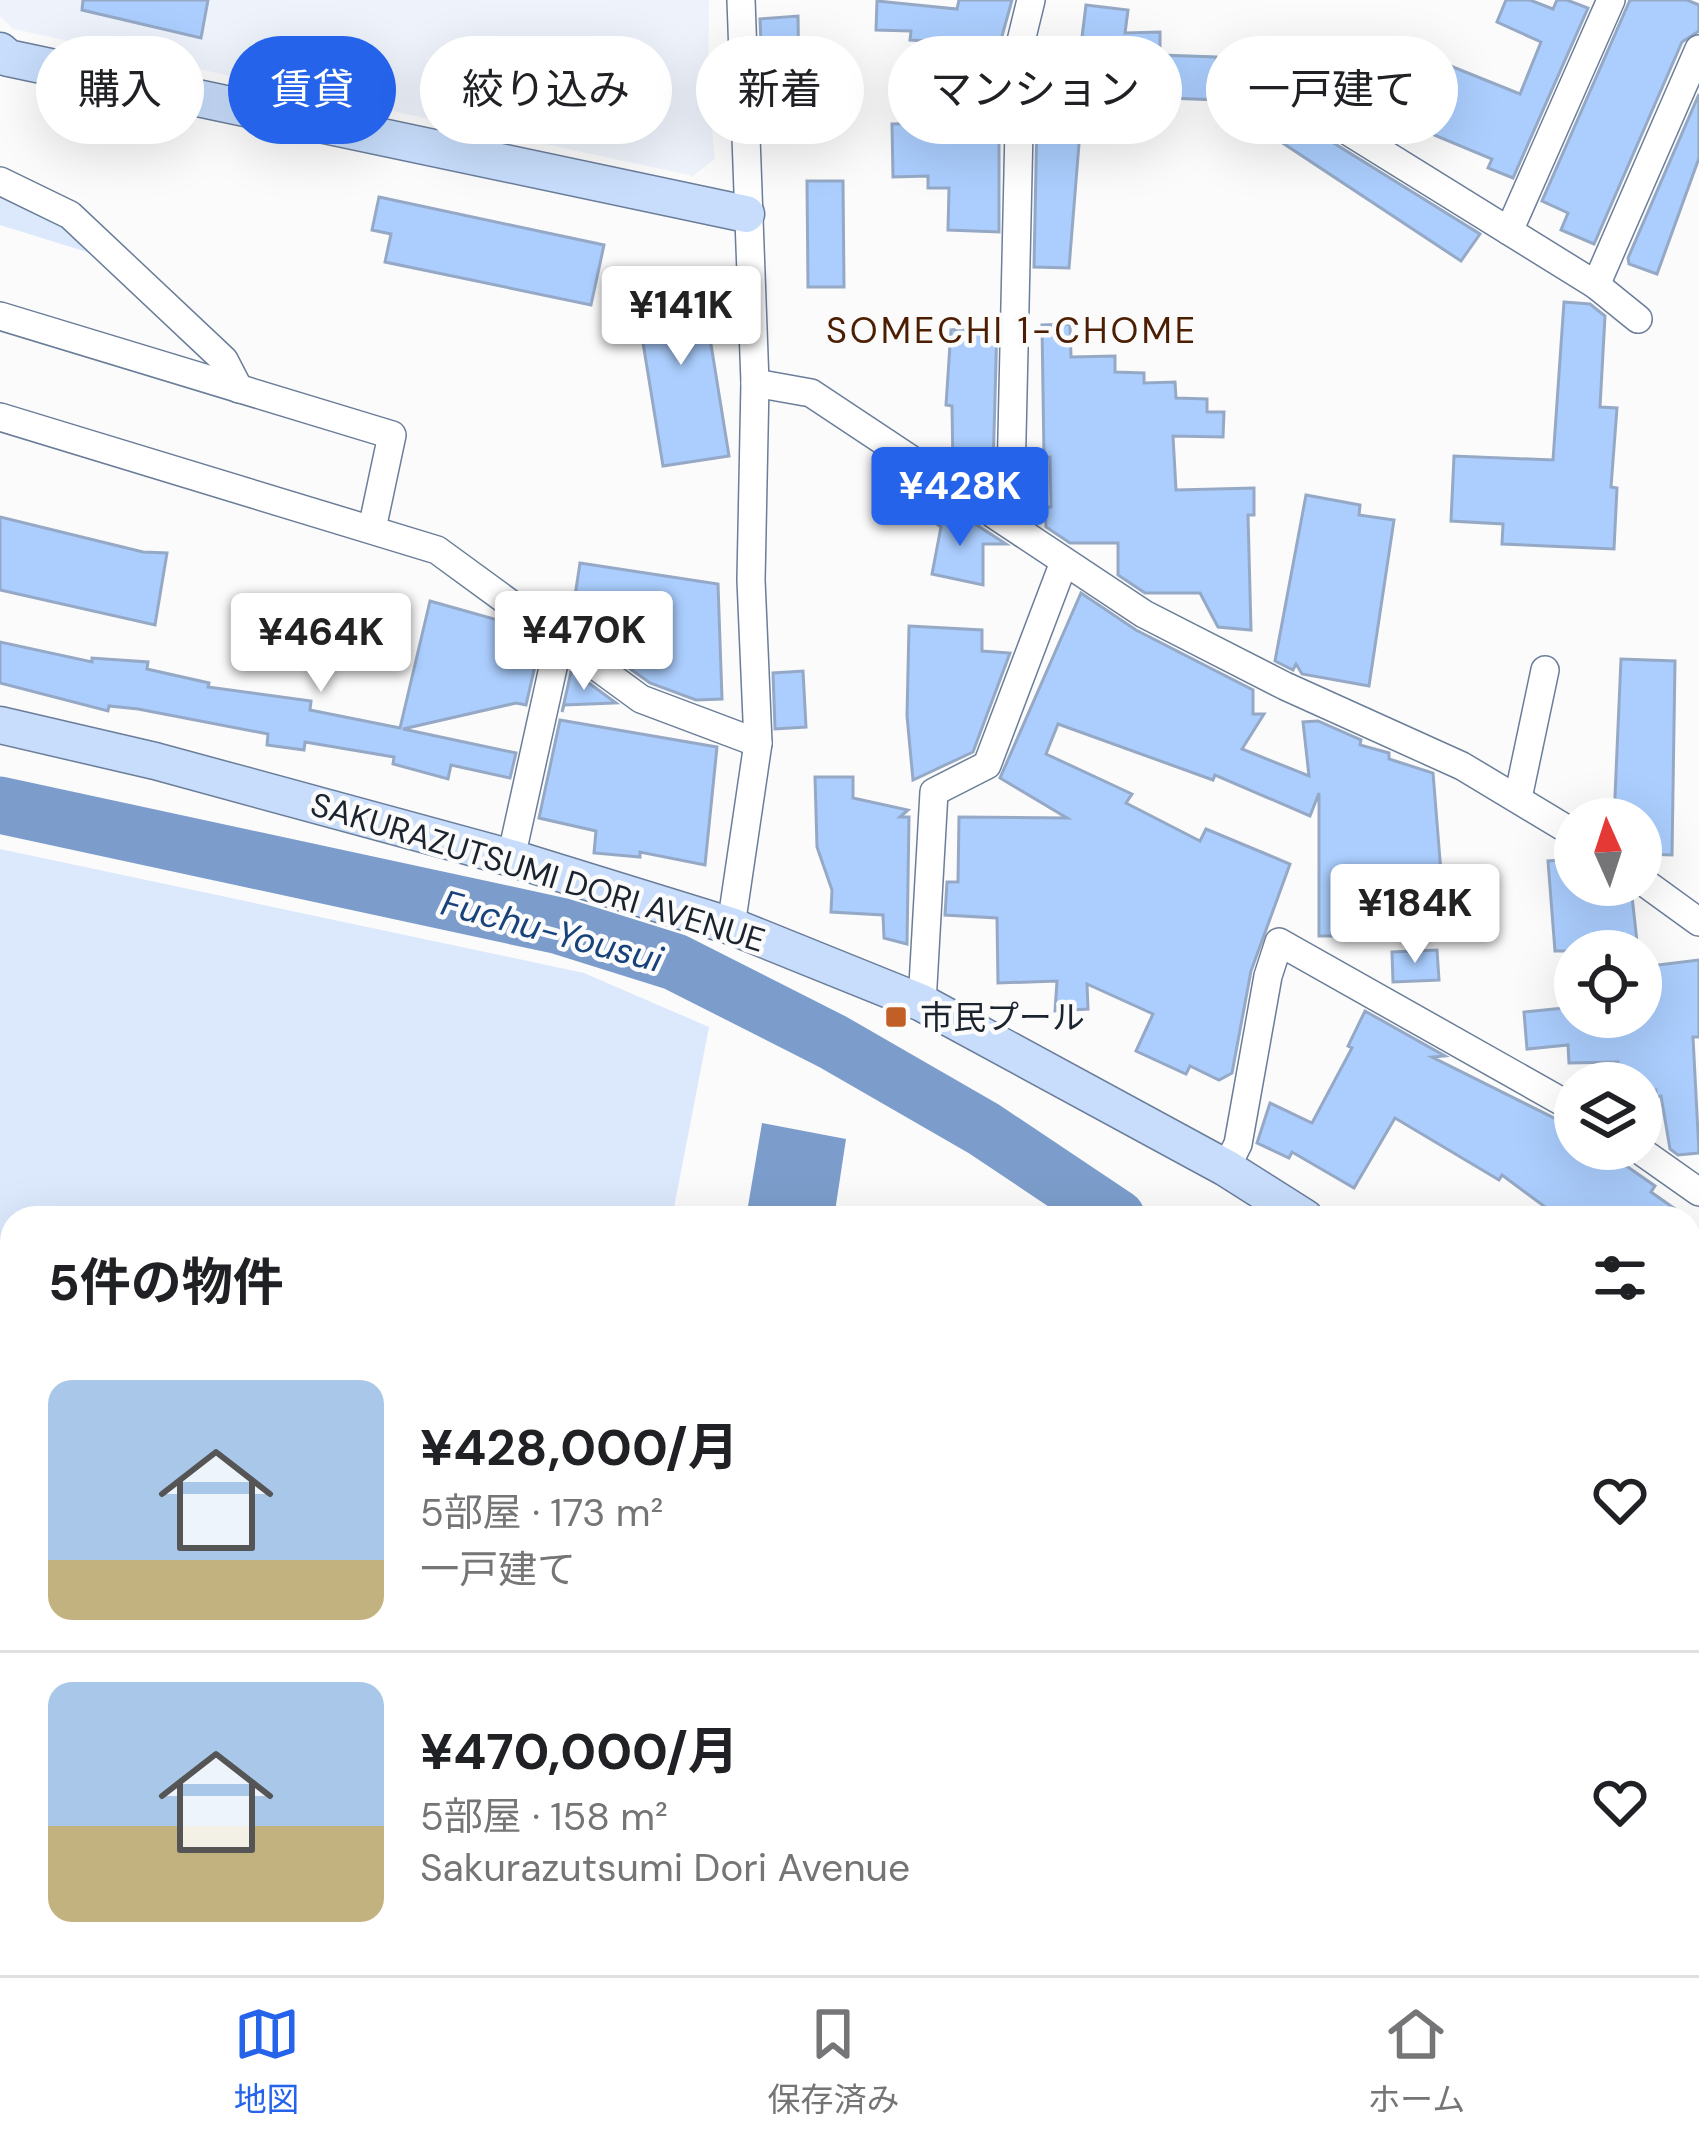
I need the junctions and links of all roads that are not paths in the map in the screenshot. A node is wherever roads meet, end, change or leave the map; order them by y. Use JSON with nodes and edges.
{"nodes":[{"id":1,"x":741,"y":0,"type":"edge"},
{"id":2,"x":1031,"y":0,"type":"edge"},
{"id":3,"x":1611,"y":0,"type":"edge"},
{"id":4,"x":1699,"y":49,"type":"edge"},
{"id":5,"x":0,"y":51,"type":"edge"},
{"id":6,"x":1369,"y":144,"type":"edge"},
{"id":7,"x":0,"y":181,"type":"edge"},
{"id":8,"x":746,"y":214,"type":"junction"},
{"id":9,"x":1508,"y":230,"type":"junction"},
{"id":10,"x":1596,"y":285,"type":"junction"},
{"id":11,"x":0,"y":316,"type":"edge"},
{"id":12,"x":1638,"y":319,"type":"dead end"},
{"id":13,"x":755,"y":383,"type":"junction"},
{"id":14,"x":239,"y":389,"type":"junction"},
{"id":15,"x":0,"y":417,"type":"edge"},
{"id":16,"x":1010,"y":524,"type":"junction"},
{"id":17,"x":372,"y":530,"type":"junction"},
{"id":18,"x":1064,"y":562,"type":"junction"},
{"id":19,"x":560,"y":636,"type":"junction"},
{"id":20,"x":1545,"y":670,"type":"dead end"},
{"id":21,"x":0,"y":724,"type":"edge"},
{"id":22,"x":758,"y":742,"type":"junction"},
{"id":23,"x":1518,"y":798,"type":"junction"},
{"id":24,"x":1554,"y":821,"type":"edge"},
{"id":25,"x":512,"y":858,"type":"junction"},
{"id":26,"x":1662,"y":895,"type":"edge"},
{"id":27,"x":1699,"y":922,"type":"edge"},
{"id":28,"x":731,"y":926,"type":"junction"},
{"id":29,"x":922,"y":1003,"type":"junction"},
{"id":30,"x":1554,"y":1097,"type":"edge"},
{"id":31,"x":1662,"y":1166,"type":"edge"},
{"id":32,"x":1226,"y":1168,"type":"junction"},
{"id":33,"x":1699,"y":1192,"type":"edge"},
{"id":34,"x":1286,"y":1206,"type":"edge"}],
"edges":[{"from":1,"to":8,"type":"street"},
{"from":2,"to":16,"type":"street"},
{"from":3,"to":9,"type":"street"},
{"from":4,"to":10,"type":"street"},
{"from":5,"to":8,"type":"street"},
{"from":6,"to":9,"type":"street"},
{"from":7,"to":14,"type":"street"},
{"from":8,"to":13,"type":"street"},
{"from":9,"to":10,"type":"street"},
{"from":10,"to":12,"type":"street"},
{"from":11,"to":14,"type":"street"},
{"from":13,"to":16,"type":"street"},
{"from":13,"to":22,"type":"street"},
{"from":14,"to":17,"type":"street"},
{"from":15,"to":17,"type":"street"},
{"from":16,"to":18,"type":"street"},
{"from":17,"to":19,"type":"street"},
{"from":18,"to":23,"type":"street"},
{"from":18,"to":29,"type":"street"},
{"from":19,"to":22,"type":"street"},
{"from":19,"to":25,"type":"street"},
{"from":20,"to":23,"type":"street"},
{"from":21,"to":25,"type":"street","name":"SAKURAZUTSUMI DORI AVENUE"},
{"from":22,"to":28,"type":"street"},
{"from":23,"to":24,"type":"street"},
{"from":25,"to":28,"type":"street","name":"SAKURAZUTSUMI DORI AVENUE"},
{"from":26,"to":27,"type":"street"},
{"from":28,"to":29,"type":"street","name":"SAKURAZUTSUMI DORI AVENUE"},
{"from":29,"to":32,"type":"street","name":"SAKURAZUTSUMI DORI AVENUE"},
{"from":30,"to":32,"type":"street"},
{"from":31,"to":33,"type":"street"},
{"from":32,"to":34,"type":"street","name":"SAKURAZUTSUMI DORI AVENUE"}]}
